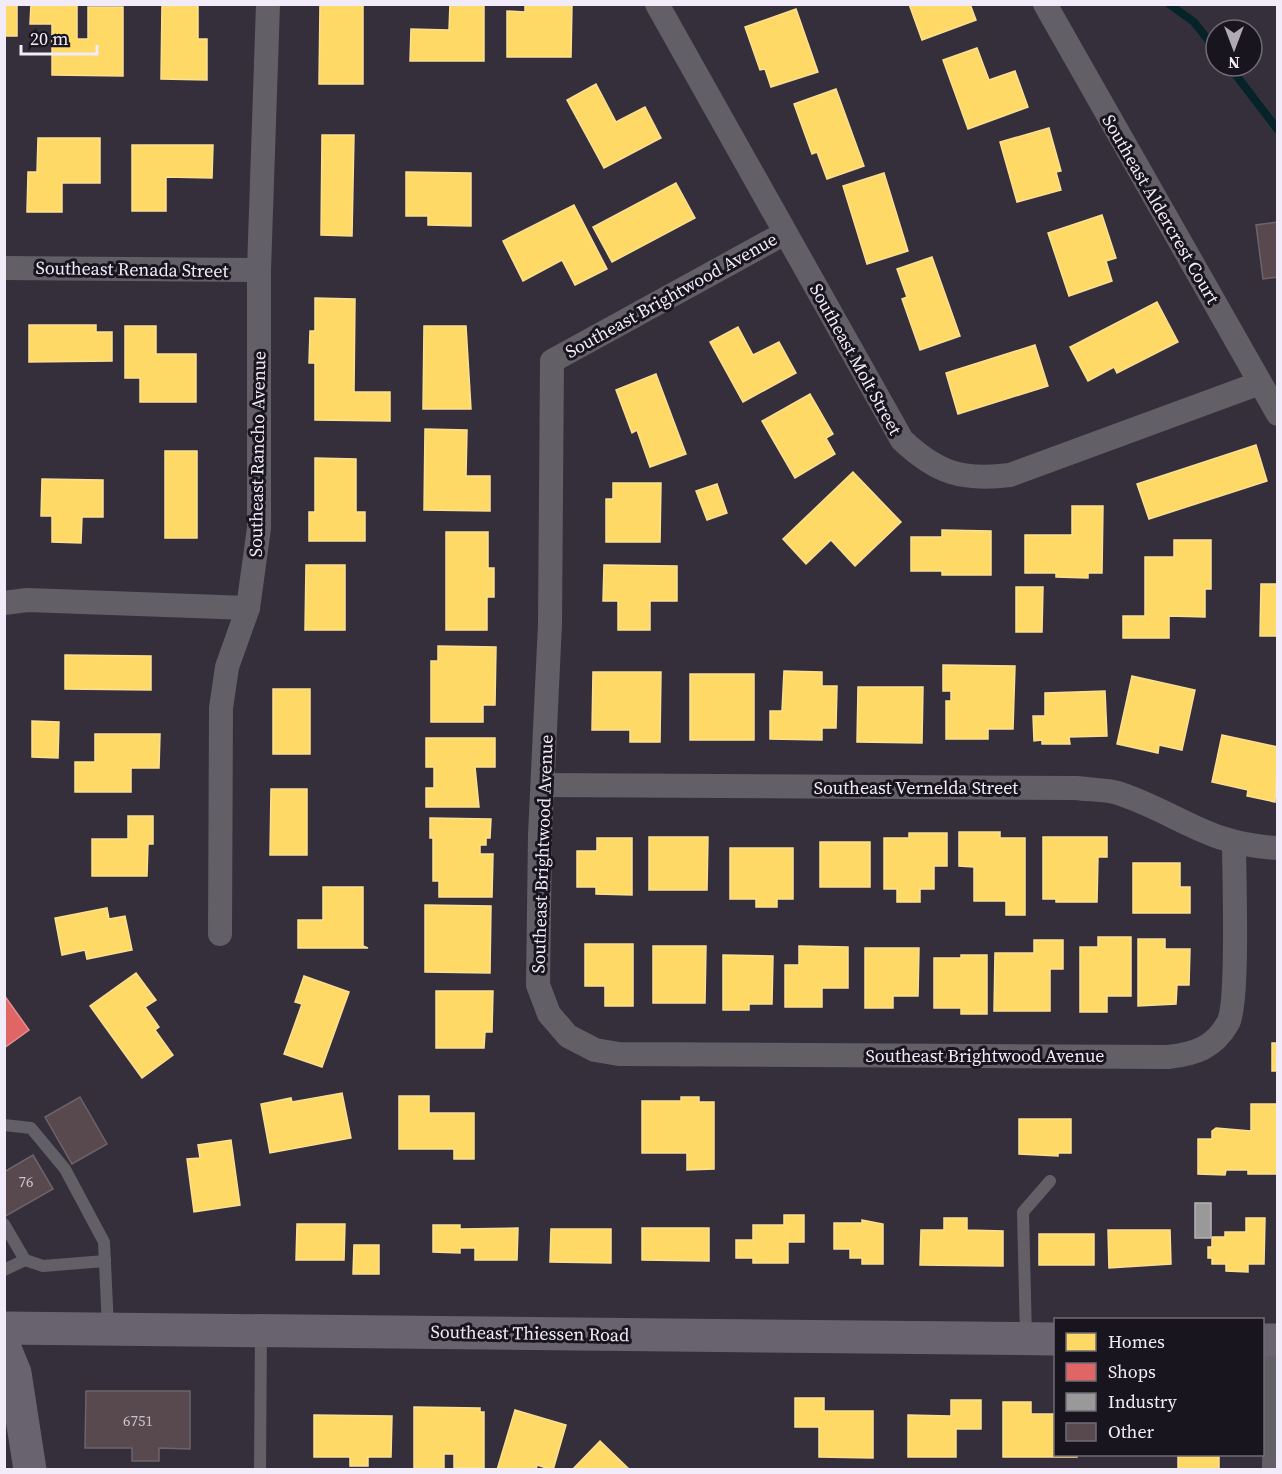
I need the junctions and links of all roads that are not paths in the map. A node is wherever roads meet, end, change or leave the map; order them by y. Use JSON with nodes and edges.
{"nodes":[{"id":1,"x":268,"y":4,"type":"edge"},
{"id":2,"x":657,"y":4,"type":"edge"},
{"id":3,"x":1045,"y":4,"type":"edge"},
{"id":4,"x":785,"y":233,"type":"junction"},
{"id":5,"x":4,"y":268,"type":"edge"},
{"id":6,"x":259,"y":270,"type":"junction"},
{"id":7,"x":1260,"y":383,"type":"junction"},
{"id":8,"x":1278,"y":414,"type":"edge"},
{"id":9,"x":4,"y":603,"type":"edge"},
{"id":10,"x":248,"y":608,"type":"junction"},
{"id":11,"x":544,"y":785,"type":"junction"},
{"id":12,"x":1234,"y":843,"type":"junction"},
{"id":13,"x":1278,"y":848,"type":"edge"},
{"id":14,"x":220,"y":934,"type":"dead end"},
{"id":15,"x":4,"y":1125,"type":"edge"},
{"id":16,"x":1050,"y":1181,"type":"dead end"},
{"id":17,"x":4,"y":1224,"type":"edge"},
{"id":18,"x":25,"y":1260,"type":"junction"},
{"id":19,"x":105,"y":1261,"type":"junction"},
{"id":20,"x":4,"y":1270,"type":"edge"},
{"id":21,"x":4,"y":1328,"type":"edge"},
{"id":22,"x":108,"y":1328,"type":"junction"},
{"id":23,"x":261,"y":1330,"type":"junction"},
{"id":24,"x":1041,"y":1338,"type":"edge"},
{"id":25,"x":1272,"y":1340,"type":"edge"},
{"id":26,"x":4,"y":1346,"type":"edge"},
{"id":27,"x":30,"y":1470,"type":"edge"},
{"id":28,"x":260,"y":1470,"type":"edge"},
{"id":29,"x":1274,"y":1470,"type":"edge"}],
"edges":[{"from":1,"to":6,"type":"street","name":"Southeast Rancho Avenue"},
{"from":2,"to":4,"type":"street","name":"Southeast Molt Street"},
{"from":3,"to":7,"type":"street","name":"Southeast Aldercrest Court"},
{"from":4,"to":7,"type":"street","name":"Southeast Molt Street"},
{"from":4,"to":11,"type":"street","name":"Southeast Brightwood Avenue"},
{"from":5,"to":6,"type":"street","name":"Southeast Renada Street"},
{"from":6,"to":10,"type":"street","name":"Southeast Rancho Avenue"},
{"from":7,"to":8,"type":"street","name":"Southeast Aldercrest Court"},
{"from":9,"to":10,"type":"street"},
{"from":10,"to":14,"type":"street","name":"Southeast Rancho Avenue"},
{"from":11,"to":12,"type":"street","name":"Southeast Vernelda Street"},
{"from":11,"to":12,"type":"street","name":"Southeast Brightwood Avenue"},
{"from":12,"to":13,"type":"street","name":"Southeast Vernelda Street"},
{"from":15,"to":19,"type":"lane"},
{"from":16,"to":24,"type":"lane"},
{"from":17,"to":18,"type":"lane"},
{"from":18,"to":19,"type":"lane"},
{"from":18,"to":20,"type":"lane"},
{"from":19,"to":22,"type":"lane"},
{"from":21,"to":22,"type":"main road","name":"Southeast Thiessen Road"},
{"from":22,"to":23,"type":"main road","name":"Southeast Thiessen Road"},
{"from":23,"to":24,"type":"main road","name":"Southeast Thiessen Road"},
{"from":23,"to":28,"type":"lane"},
{"from":25,"to":29,"type":"street"},
{"from":26,"to":27,"type":"main road"}]}
